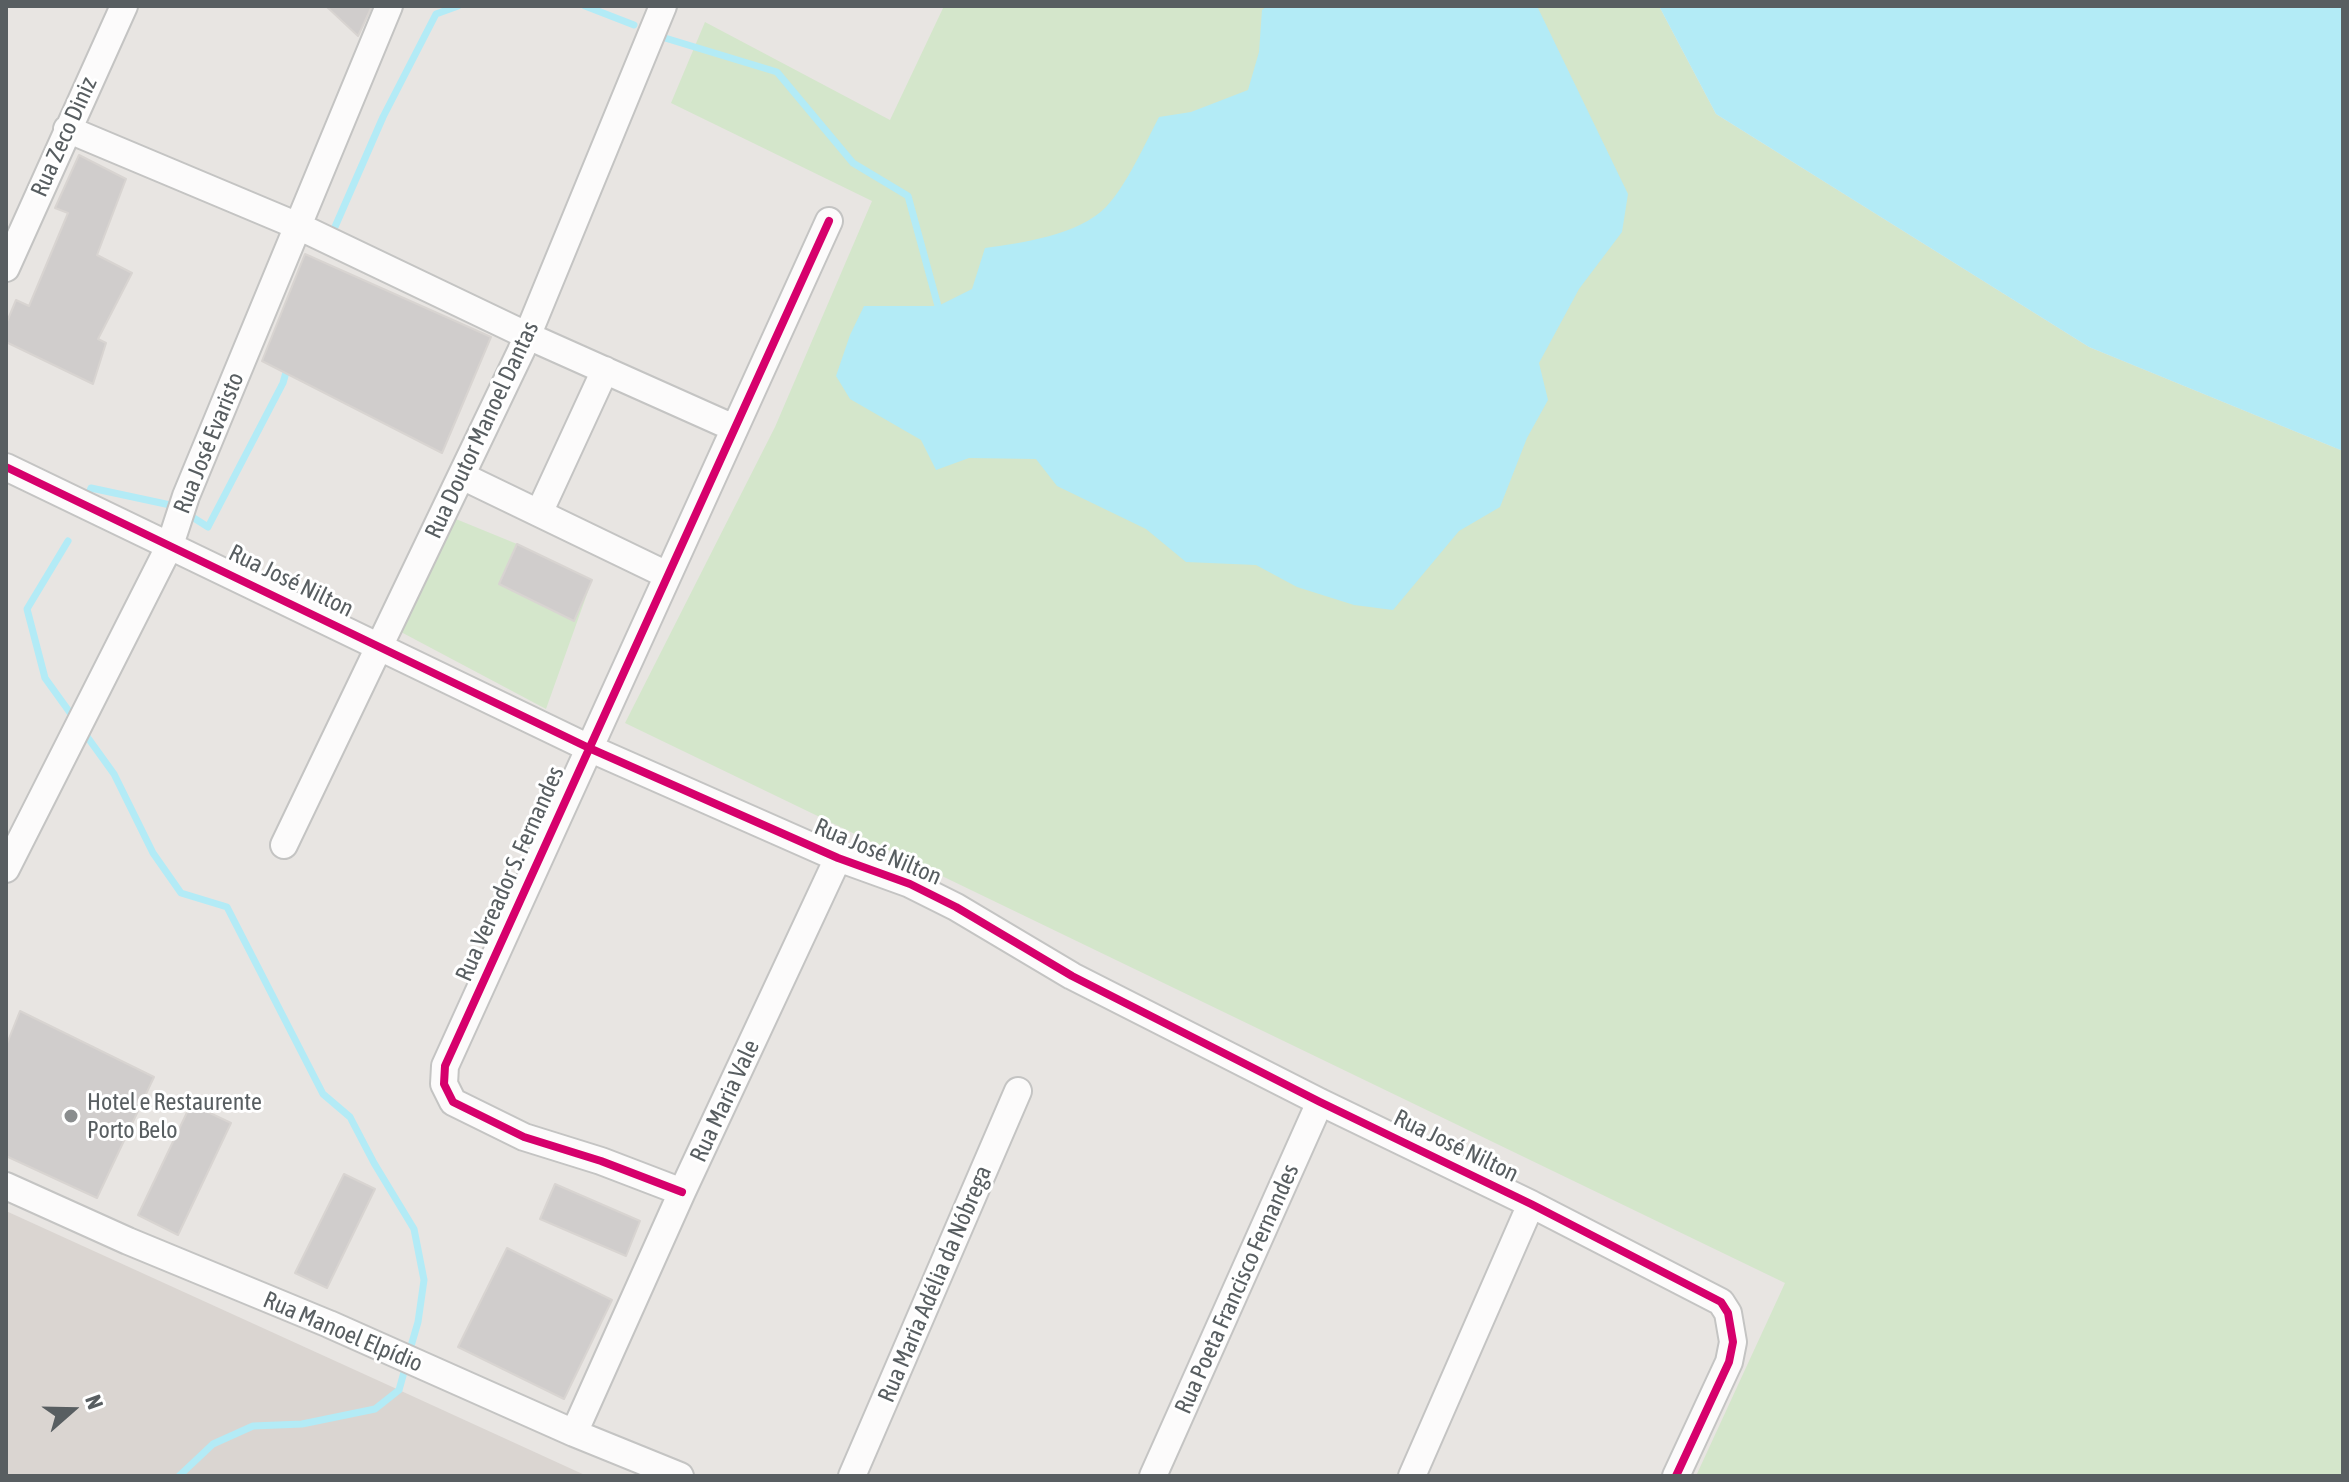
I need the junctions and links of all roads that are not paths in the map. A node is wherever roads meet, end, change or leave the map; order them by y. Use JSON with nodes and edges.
{"nodes":[{"id":1,"x":124,"y":6,"type":"edge"},
{"id":2,"x":389,"y":6,"type":"edge"},
{"id":3,"x":663,"y":6,"type":"edge"},
{"id":4,"x":67,"y":129,"type":"junction"},
{"id":5,"x":829,"y":221,"type":"dead end"},
{"id":6,"x":307,"y":230,"type":"junction"},
{"id":7,"x":6,"y":268,"type":"edge"},
{"id":8,"x":528,"y":336,"type":"junction"},
{"id":9,"x":605,"y":370,"type":"junction"},
{"id":10,"x":734,"y":428,"type":"junction"},
{"id":11,"x":6,"y":467,"type":"edge"},
{"id":12,"x":462,"y":476,"type":"junction"},
{"id":13,"x":539,"y":513,"type":"junction"},
{"id":14,"x":170,"y":545,"type":"junction"},
{"id":15,"x":667,"y":575,"type":"junction"},
{"id":16,"x":379,"y":645,"type":"junction"},
{"id":17,"x":589,"y":748,"type":"junction"},
{"id":18,"x":284,"y":845,"type":"dead end"},
{"id":19,"x":838,"y":858,"type":"junction"},
{"id":20,"x":6,"y":869,"type":"edge"},
{"id":21,"x":1018,"y":1091,"type":"dead end"},
{"id":22,"x":1320,"y":1102,"type":"junction"},
{"id":23,"x":6,"y":1186,"type":"edge"},
{"id":24,"x":682,"y":1192,"type":"junction"},
{"id":25,"x":1531,"y":1204,"type":"junction"},
{"id":26,"x":574,"y":1433,"type":"junction"},
{"id":27,"x":680,"y":1476,"type":"edge"},
{"id":28,"x":852,"y":1476,"type":"edge"},
{"id":29,"x":1153,"y":1476,"type":"edge"},
{"id":30,"x":1412,"y":1476,"type":"edge"},
{"id":31,"x":1676,"y":1476,"type":"edge"}],
"edges":[{"from":1,"to":4,"type":"street","name":"Rua Zeco Diniz"},
{"from":2,"to":6,"type":"street","name":"Rua José Evaristo"},
{"from":3,"to":8,"type":"street","name":"Rua Doutor Manoel Dantas"},
{"from":4,"to":6,"type":"street"},
{"from":4,"to":7,"type":"street","name":"Rua Zeco Diniz"},
{"from":5,"to":10,"type":"street","name":"Rua Vereador S. Fernandes"},
{"from":6,"to":8,"type":"street"},
{"from":6,"to":14,"type":"street","name":"Rua José Evaristo"},
{"from":8,"to":9,"type":"street"},
{"from":8,"to":12,"type":"street","name":"Rua Doutor Manoel Dantas"},
{"from":9,"to":10,"type":"street"},
{"from":9,"to":13,"type":"street"},
{"from":10,"to":15,"type":"street","name":"Rua Vereador S. Fernandes"},
{"from":11,"to":14,"type":"street","name":"Rua José Nilton"},
{"from":12,"to":13,"type":"street"},
{"from":12,"to":16,"type":"street","name":"Rua Doutor Manoel Dantas"},
{"from":13,"to":15,"type":"street"},
{"from":14,"to":16,"type":"street","name":"Rua José Nilton"},
{"from":14,"to":20,"type":"street","name":"Rua José Evaristo"},
{"from":15,"to":17,"type":"street","name":"Rua Vereador S. Fernandes"},
{"from":16,"to":17,"type":"street","name":"Rua José Nilton"},
{"from":16,"to":18,"type":"street","name":"Rua Doutor Manoel Dantas"},
{"from":17,"to":19,"type":"street","name":"Rua José Nilton"},
{"from":17,"to":24,"type":"street","name":"Rua Vereador S. Fernandes"},
{"from":19,"to":22,"type":"street","name":"Rua José Nilton"},
{"from":19,"to":24,"type":"street","name":"Rua Maria Vale"},
{"from":21,"to":28,"type":"street","name":"Rua Maria Adélia da Nóbrega"},
{"from":22,"to":25,"type":"street","name":"Rua José Nilton"},
{"from":22,"to":29,"type":"street","name":"Rua Poeta Francisco Fernandes"},
{"from":23,"to":26,"type":"street","name":"Rua Manoel Elpídio"},
{"from":24,"to":26,"type":"street","name":"Rua Maria Vale"},
{"from":25,"to":30,"type":"street"},
{"from":25,"to":31,"type":"street","name":"Rua José Nilton"},
{"from":26,"to":27,"type":"street","name":"Rua Manoel Elpídio"}]}
